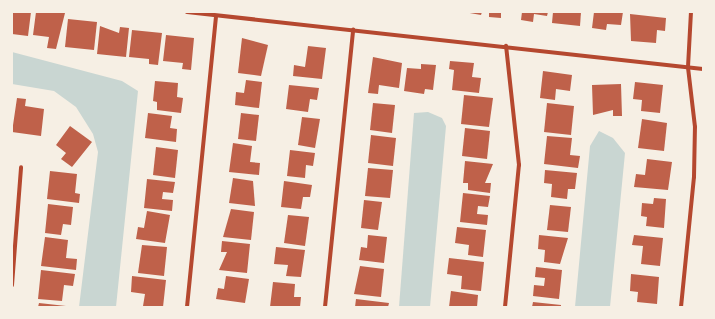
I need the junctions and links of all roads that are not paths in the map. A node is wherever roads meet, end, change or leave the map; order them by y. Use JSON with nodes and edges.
{"nodes":[{"id":1,"x":187,"y":12,"type":"edge"},
{"id":2,"x":691,"y":12,"type":"edge"},
{"id":3,"x":216,"y":17,"type":"junction"},
{"id":4,"x":353,"y":29,"type":"junction"},
{"id":5,"x":506,"y":46,"type":"junction"},
{"id":6,"x":688,"y":67,"type":"junction"},
{"id":7,"x":703,"y":69,"type":"edge"},
{"id":8,"x":21,"y":167,"type":"dead end"},
{"id":9,"x":12,"y":285,"type":"edge"},
{"id":10,"x":187,"y":307,"type":"edge"},
{"id":11,"x":325,"y":307,"type":"edge"},
{"id":12,"x":505,"y":307,"type":"edge"},
{"id":13,"x":681,"y":307,"type":"edge"}],
"edges":[{"from":1,"to":3,"type":"street"},
{"from":2,"to":6,"type":"street"},
{"from":3,"to":4,"type":"street"},
{"from":3,"to":10,"type":"street"},
{"from":4,"to":5,"type":"street"},
{"from":4,"to":11,"type":"street"},
{"from":5,"to":6,"type":"street"},
{"from":5,"to":12,"type":"street"},
{"from":6,"to":7,"type":"street"},
{"from":6,"to":13,"type":"street"},
{"from":8,"to":9,"type":"street"}]}
